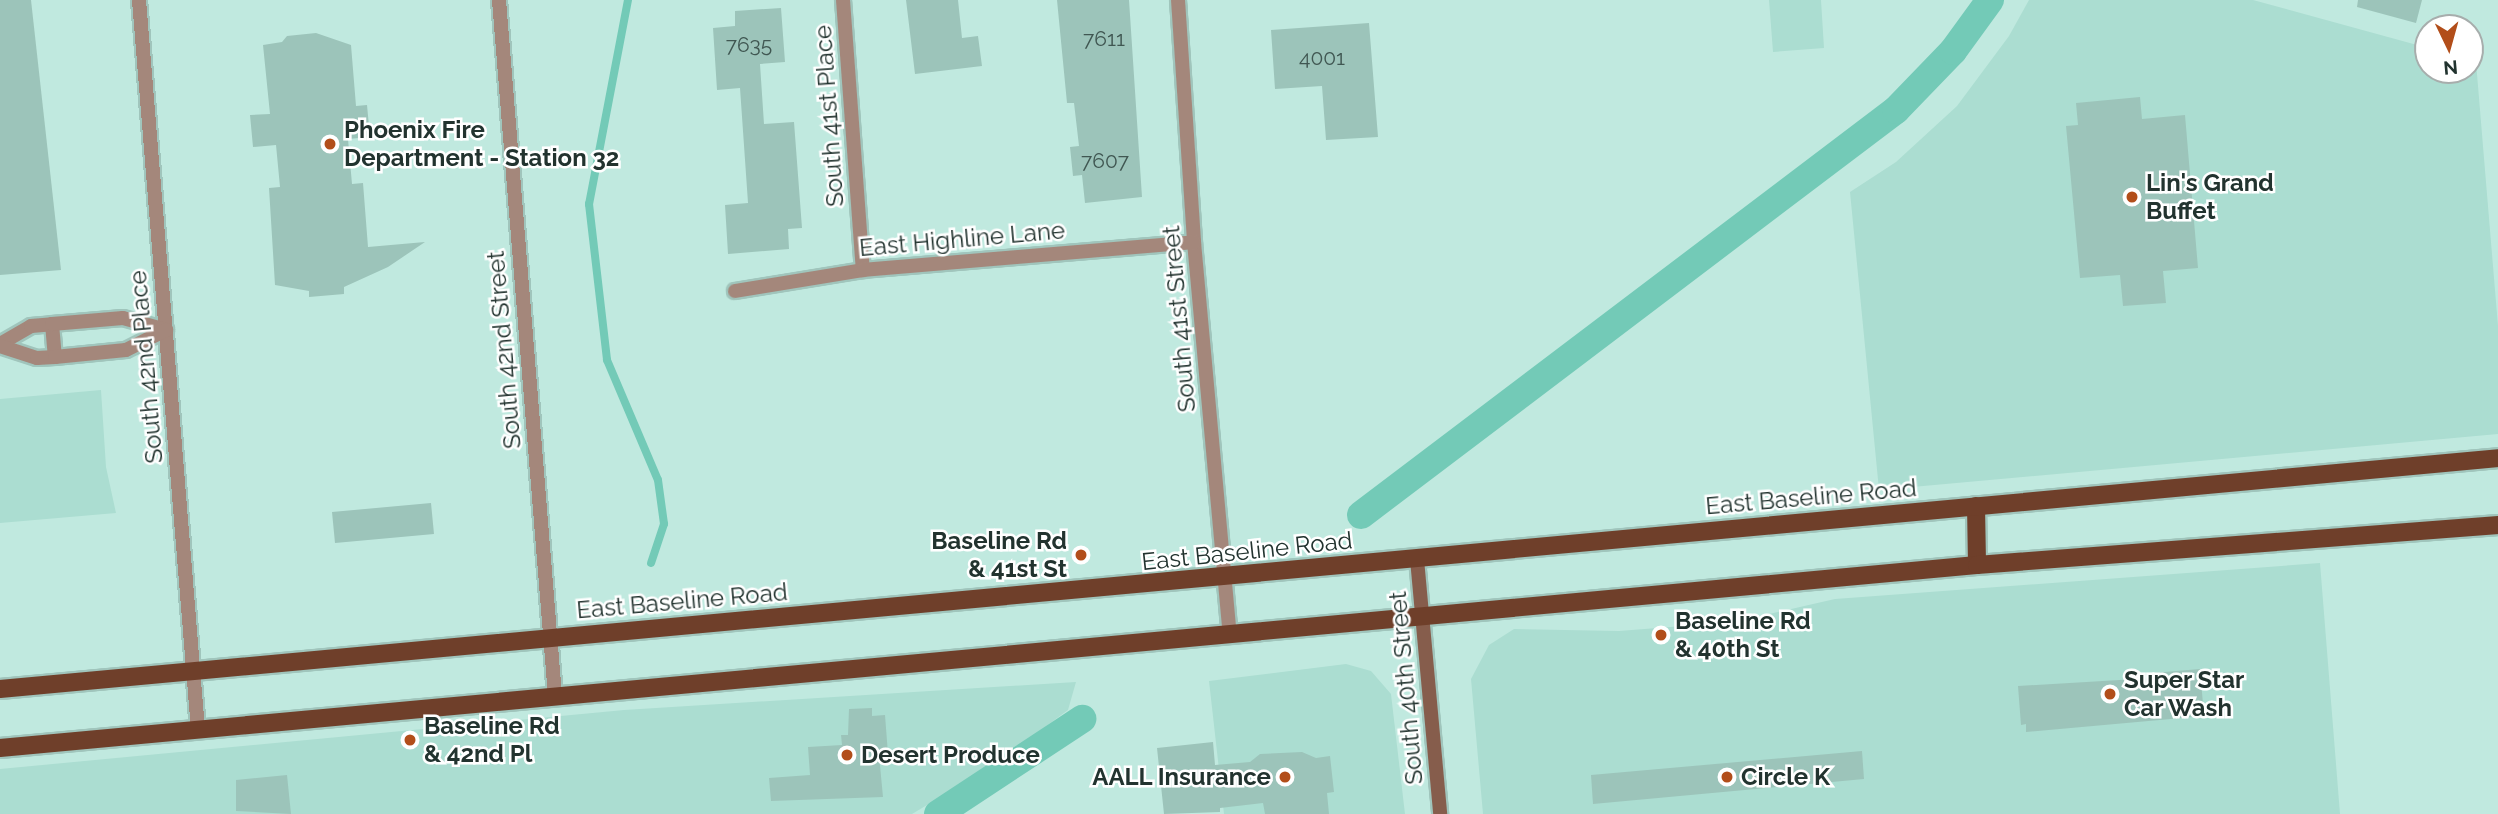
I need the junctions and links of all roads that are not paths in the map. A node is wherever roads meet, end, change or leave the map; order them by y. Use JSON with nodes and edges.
{"nodes":[{"id":1,"x":139,"y":0,"type":"edge"},
{"id":2,"x":499,"y":0,"type":"edge"},
{"id":3,"x":843,"y":0,"type":"edge"},
{"id":4,"x":1178,"y":0,"type":"edge"},
{"id":5,"x":1194,"y":242,"type":"junction"},
{"id":6,"x":863,"y":270,"type":"junction"},
{"id":7,"x":735,"y":291,"type":"dead end"},
{"id":8,"x":52,"y":324,"type":"junction"},
{"id":9,"x":166,"y":330,"type":"junction"},
{"id":10,"x":0,"y":345,"type":"edge"},
{"id":11,"x":55,"y":357,"type":"junction"},
{"id":12,"x":2498,"y":458,"type":"edge"},
{"id":13,"x":1976,"y":506,"type":"junction"},
{"id":14,"x":2498,"y":525,"type":"edge"},
{"id":15,"x":1417,"y":559,"type":"junction"},
{"id":16,"x":1978,"y":565,"type":"junction"},
{"id":17,"x":1226,"y":578,"type":"junction"},
{"id":18,"x":1424,"y":616,"type":"junction"},
{"id":19,"x":1230,"y":634,"type":"junction"},
{"id":20,"x":551,"y":636,"type":"junction"},
{"id":21,"x":193,"y":671,"type":"junction"},
{"id":22,"x":0,"y":689,"type":"edge"},
{"id":23,"x":555,"y":696,"type":"junction"},
{"id":24,"x":198,"y":730,"type":"junction"},
{"id":25,"x":0,"y":748,"type":"edge"},
{"id":26,"x":1440,"y":814,"type":"edge"}],
"edges":[{"from":1,"to":9,"type":"street","name":"South 42nd Place"},
{"from":2,"to":20,"type":"street","name":"South 42nd Street"},
{"from":3,"to":6,"type":"street","name":"South 41st Place"},
{"from":4,"to":5,"type":"street","name":"South 41st Street"},
{"from":5,"to":6,"type":"street","name":"East Highline Lane"},
{"from":5,"to":17,"type":"street","name":"South 41st Street"},
{"from":6,"to":7,"type":"street","name":"East Highline Lane"},
{"from":8,"to":9,"type":"street"},
{"from":8,"to":10,"type":"street"},
{"from":8,"to":11,"type":"street"},
{"from":9,"to":11,"type":"street"},
{"from":9,"to":21,"type":"street","name":"South 42nd Place"},
{"from":10,"to":11,"type":"street"},
{"from":12,"to":13,"type":"main road","name":"East Baseline Road"},
{"from":13,"to":15,"type":"main road","name":"East Baseline Road"},
{"from":13,"to":16,"type":"main road"},
{"from":14,"to":16,"type":"main road"},
{"from":15,"to":17,"type":"main road","name":"East Baseline Road"},
{"from":15,"to":18,"type":"main road","name":"South 40th Street"},
{"from":16,"to":18,"type":"main road"},
{"from":17,"to":19,"type":"street","name":"South 41st Street"},
{"from":17,"to":20,"type":"main road","name":"East Baseline Road"},
{"from":18,"to":19,"type":"main road"},
{"from":18,"to":26,"type":"main road","name":"South 40th Street"},
{"from":19,"to":23,"type":"main road"},
{"from":20,"to":21,"type":"main road","name":"East Baseline Road"},
{"from":20,"to":23,"type":"street","name":"South 42nd Street"},
{"from":21,"to":22,"type":"main road","name":"East Baseline Road"},
{"from":21,"to":24,"type":"street","name":"South 42nd Place"},
{"from":23,"to":24,"type":"main road"},
{"from":24,"to":25,"type":"main road"}]}
